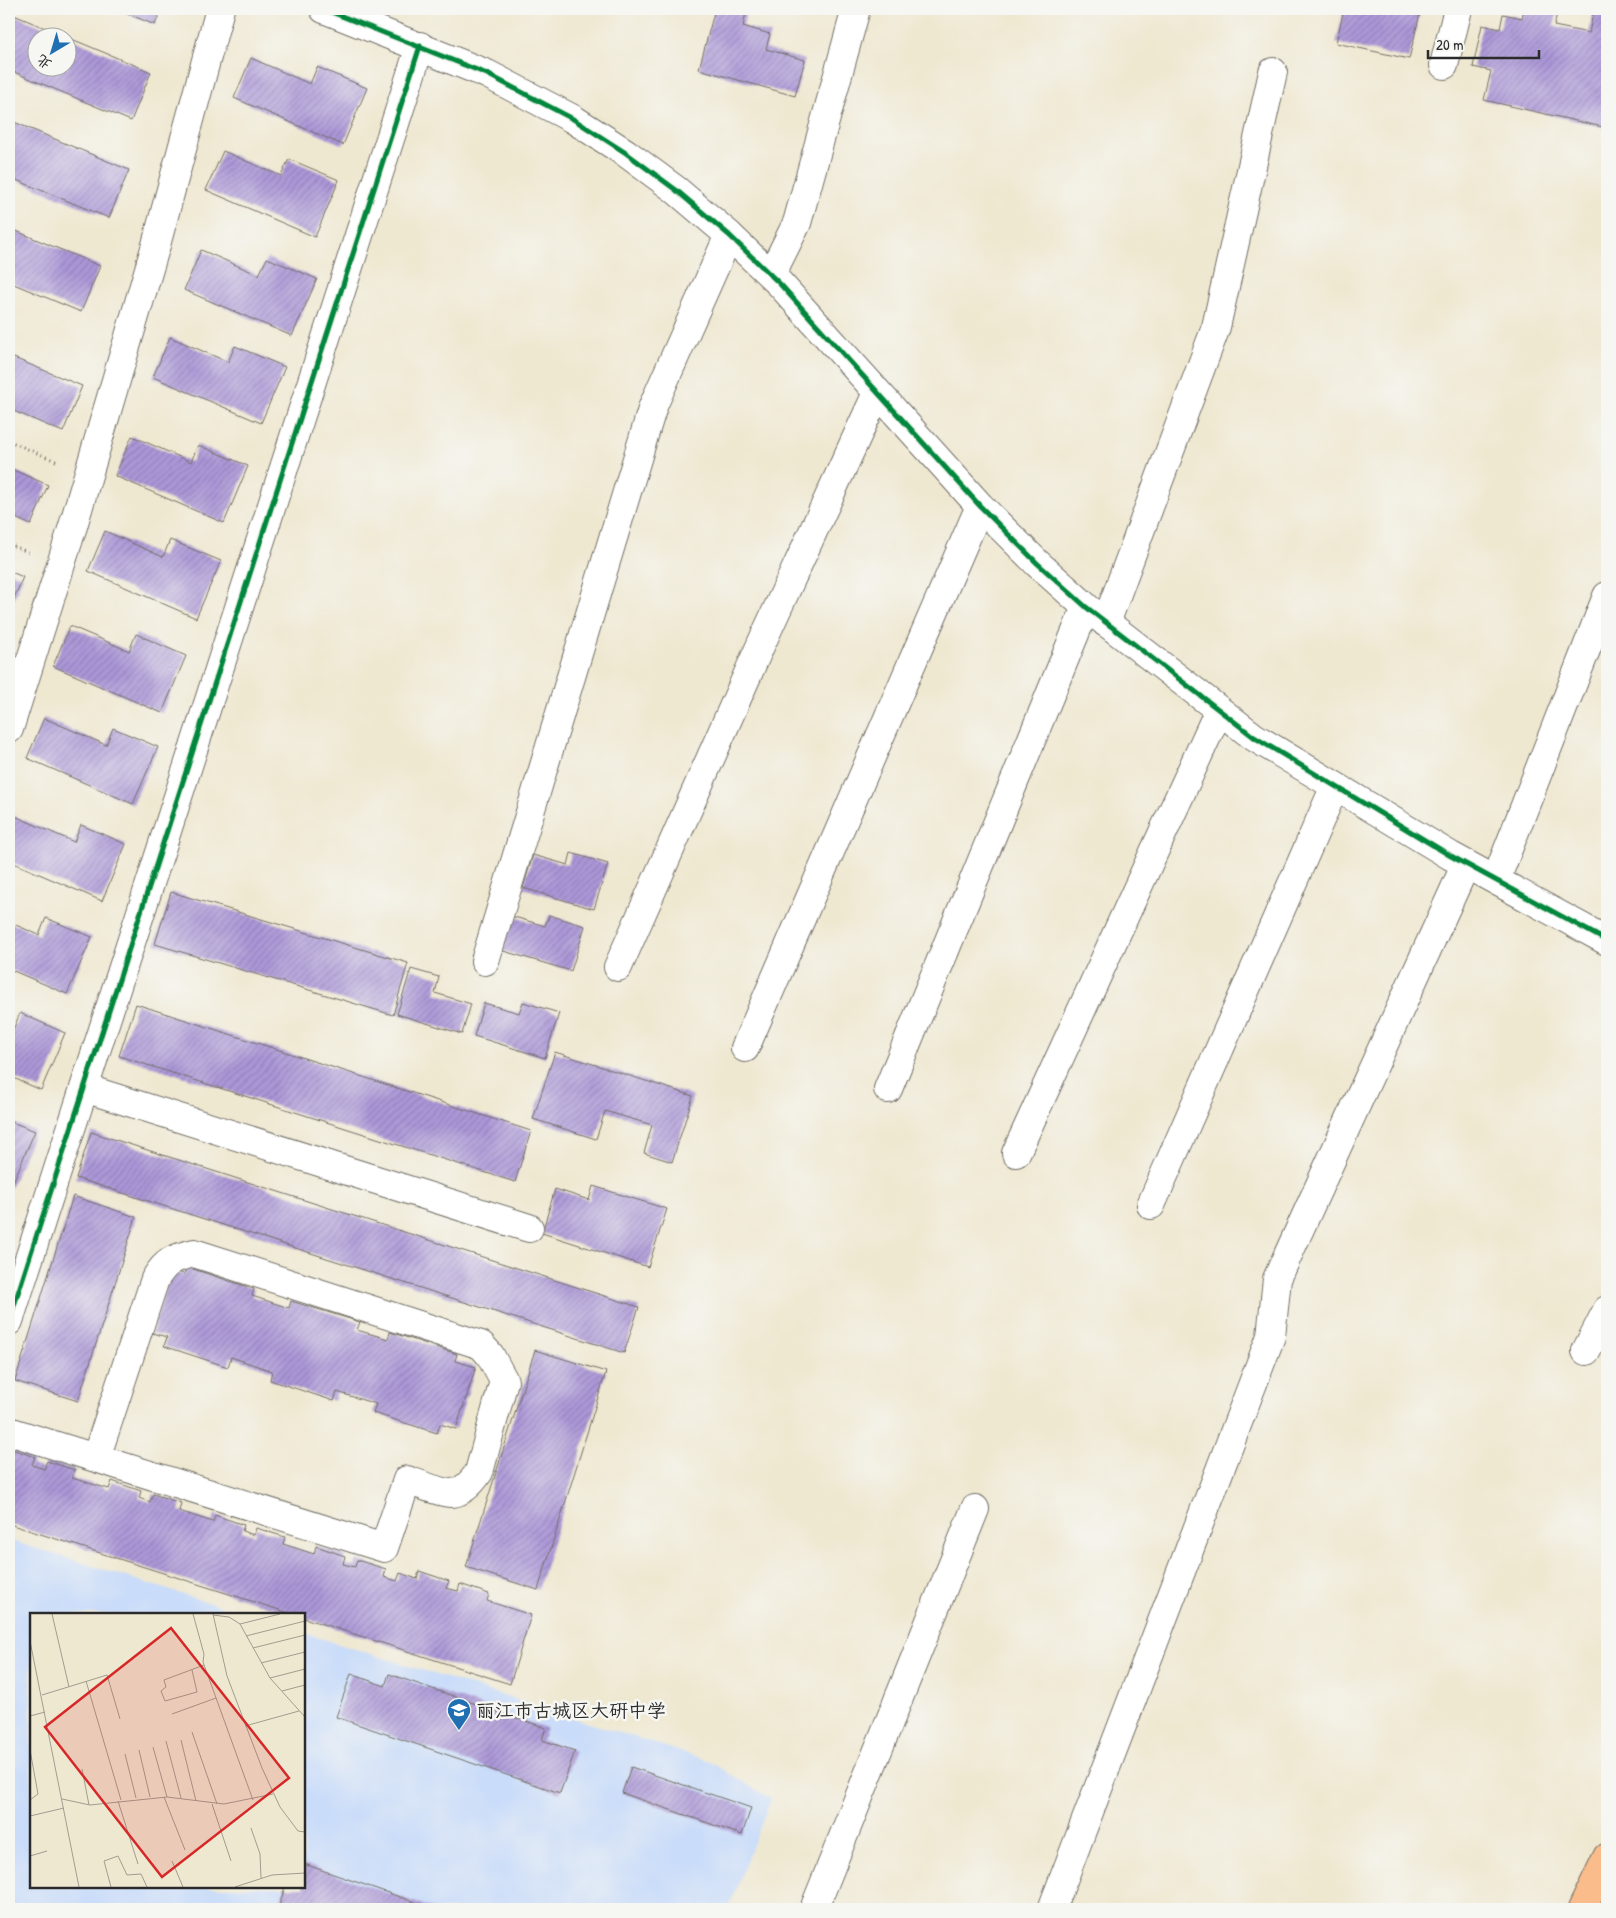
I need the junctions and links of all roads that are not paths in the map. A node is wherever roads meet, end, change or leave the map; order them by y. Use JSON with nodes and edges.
{"nodes":[{"id":1,"x":220,"y":9,"type":"edge"},
{"id":2,"x":324,"y":9,"type":"edge"},
{"id":3,"x":856,"y":9,"type":"edge"},
{"id":4,"x":1458,"y":9,"type":"edge"},
{"id":5,"x":420,"y":46,"type":"junction"},
{"id":6,"x":1444,"y":65,"type":"dead end"},
{"id":7,"x":1273,"y":72,"type":"dead end"},
{"id":8,"x":729,"y":235,"type":"junction"},
{"id":9,"x":770,"y":275,"type":"junction"},
{"id":10,"x":877,"y":393,"type":"junction"},
{"id":11,"x":980,"y":506,"type":"junction"},
{"id":12,"x":1607,"y":596,"type":"edge"},
{"id":13,"x":1096,"y":615,"type":"junction"},
{"id":14,"x":17,"y":677,"type":"edge"},
{"id":15,"x":1218,"y":710,"type":"junction"},
{"id":16,"x":9,"y":729,"type":"edge"},
{"id":17,"x":1335,"y":786,"type":"junction"},
{"id":18,"x":1466,"y":864,"type":"junction"},
{"id":19,"x":1496,"y":880,"type":"junction"},
{"id":20,"x":1607,"y":941,"type":"edge"},
{"id":21,"x":485,"y":961,"type":"dead end"},
{"id":22,"x":618,"y":967,"type":"dead end"},
{"id":23,"x":745,"y":1048,"type":"dead end"},
{"id":24,"x":84,"y":1088,"type":"junction"},
{"id":25,"x":888,"y":1089,"type":"dead end"},
{"id":26,"x":1016,"y":1153,"type":"dead end"},
{"id":27,"x":1151,"y":1206,"type":"dead end"},
{"id":28,"x":529,"y":1228,"type":"dead end"},
{"id":29,"x":1607,"y":1310,"type":"edge"},
{"id":30,"x":9,"y":1321,"type":"edge"},
{"id":31,"x":1586,"y":1351,"type":"dead end"},
{"id":32,"x":9,"y":1431,"type":"edge"},
{"id":33,"x":96,"y":1458,"type":"junction"},
{"id":34,"x":975,"y":1509,"type":"dead end"},
{"id":35,"x":1607,"y":1857,"type":"edge"},
{"id":36,"x":814,"y":1909,"type":"edge"},
{"id":37,"x":1052,"y":1909,"type":"edge"},
{"id":38,"x":1582,"y":1909,"type":"edge"}],
"edges":[{"from":1,"to":14,"type":"street"},
{"from":2,"to":5,"type":"street"},
{"from":3,"to":9,"type":"street"},
{"from":4,"to":6,"type":"street"},
{"from":5,"to":8,"type":"street"},
{"from":5,"to":24,"type":"street"},
{"from":7,"to":13,"type":"street"},
{"from":8,"to":9,"type":"street"},
{"from":8,"to":21,"type":"street"},
{"from":9,"to":10,"type":"street"},
{"from":10,"to":11,"type":"street"},
{"from":10,"to":22,"type":"street"},
{"from":11,"to":13,"type":"street"},
{"from":11,"to":23,"type":"street"},
{"from":12,"to":19,"type":"street"},
{"from":13,"to":15,"type":"street"},
{"from":13,"to":25,"type":"street"},
{"from":14,"to":16,"type":"street"},
{"from":15,"to":17,"type":"street"},
{"from":15,"to":26,"type":"street"},
{"from":17,"to":18,"type":"street"},
{"from":17,"to":27,"type":"street"},
{"from":18,"to":19,"type":"street"},
{"from":18,"to":37,"type":"street"},
{"from":19,"to":20,"type":"street"},
{"from":24,"to":28,"type":"street"},
{"from":24,"to":30,"type":"street"},
{"from":29,"to":31,"type":"street"},
{"from":32,"to":33,"type":"street"},
{"from":33,"to":33,"type":"street"},
{"from":34,"to":36,"type":"street"},
{"from":35,"to":38,"type":"main road"}]}
